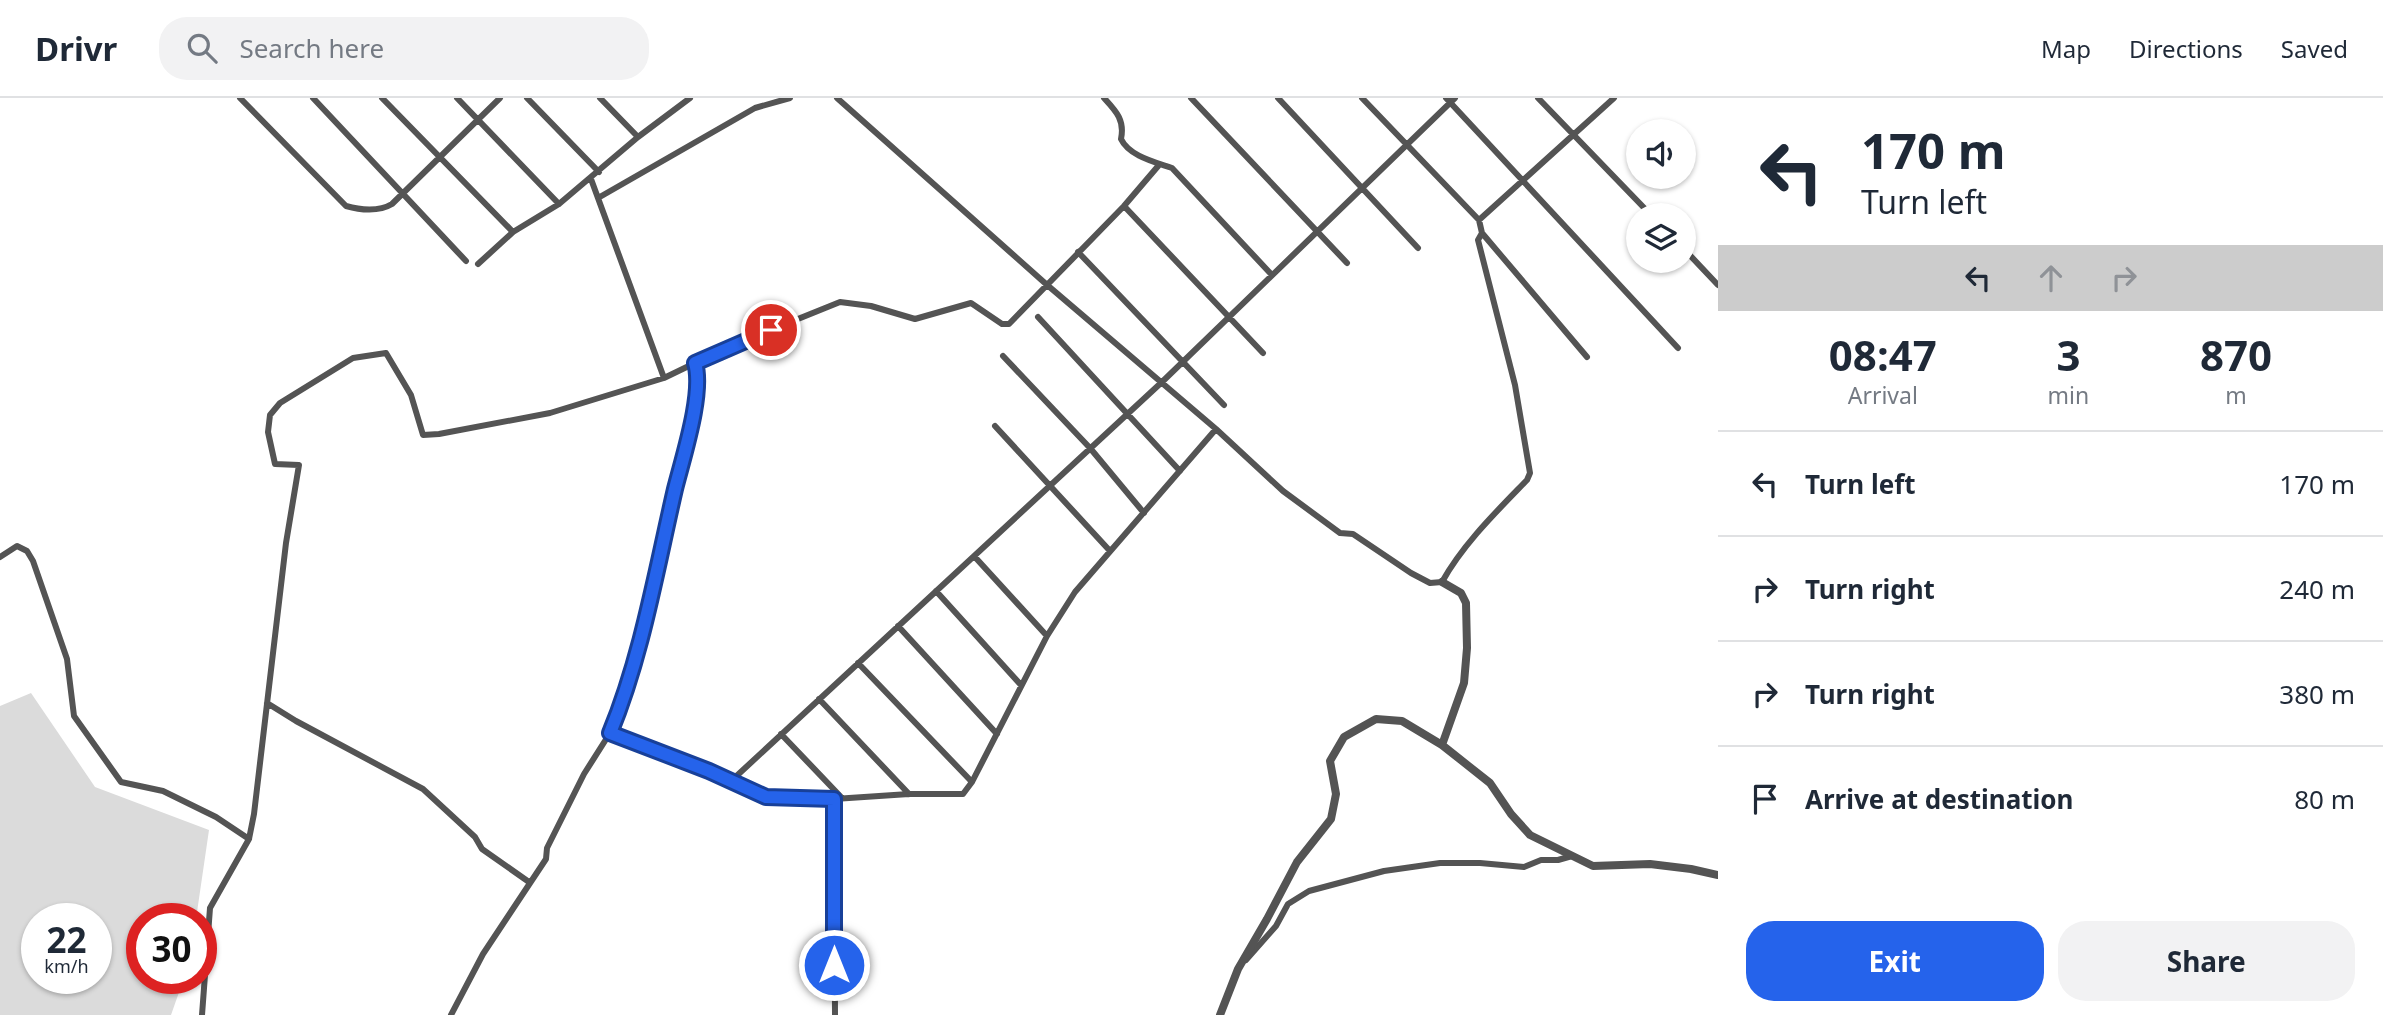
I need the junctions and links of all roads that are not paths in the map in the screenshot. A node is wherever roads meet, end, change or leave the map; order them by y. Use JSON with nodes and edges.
{"nodes":[{"id":1,"x":240,"y":98,"type":"edge"},
{"id":2,"x":313,"y":98,"type":"edge"},
{"id":3,"x":382,"y":98,"type":"edge"},
{"id":4,"x":457,"y":98,"type":"edge"},
{"id":5,"x":500,"y":98,"type":"edge"},
{"id":6,"x":527,"y":98,"type":"edge"},
{"id":7,"x":600,"y":98,"type":"edge"},
{"id":8,"x":673,"y":98,"type":"edge"},
{"id":9,"x":690,"y":98,"type":"edge"},
{"id":10,"x":790,"y":98,"type":"edge"},
{"id":11,"x":836,"y":98,"type":"edge"},
{"id":12,"x":1104,"y":98,"type":"edge"},
{"id":13,"x":1191,"y":98,"type":"edge"},
{"id":14,"x":1278,"y":98,"type":"edge"},
{"id":15,"x":1362,"y":98,"type":"edge"},
{"id":16,"x":1538,"y":98,"type":"edge"},
{"id":17,"x":1614,"y":98,"type":"edge"},
{"id":18,"x":1451,"y":100,"type":"edge"},
{"id":19,"x":680,"y":105,"type":"junction"},
{"id":20,"x":477,"y":119,"type":"junction"},
{"id":21,"x":1573,"y":135,"type":"junction"},
{"id":22,"x":638,"y":137,"type":"junction"},
{"id":23,"x":1408,"y":146,"type":"junction"},
{"id":24,"x":439,"y":156,"type":"junction"},
{"id":25,"x":1159,"y":164,"type":"junction"},
{"id":26,"x":599,"y":172,"type":"junction"},
{"id":27,"x":591,"y":179,"type":"junction"},
{"id":28,"x":1523,"y":180,"type":"junction"},
{"id":29,"x":1364,"y":188,"type":"junction"},
{"id":30,"x":403,"y":193,"type":"junction"},
{"id":31,"x":598,"y":198,"type":"junction"},
{"id":32,"x":1639,"y":203,"type":"edge"},
{"id":33,"x":559,"y":204,"type":"junction"},
{"id":34,"x":1124,"y":206,"type":"junction"},
{"id":35,"x":1479,"y":220,"type":"junction"},
{"id":36,"x":1317,"y":229,"type":"junction"},
{"id":37,"x":513,"y":232,"type":"junction"},
{"id":38,"x":1482,"y":233,"type":"junction"},
{"id":39,"x":1418,"y":248,"type":"dead end"},
{"id":40,"x":1078,"y":252,"type":"junction"},
{"id":41,"x":466,"y":261,"type":"dead end"},
{"id":42,"x":1696,"y":262,"type":"edge"},
{"id":43,"x":1347,"y":263,"type":"dead end"},
{"id":44,"x":478,"y":264,"type":"dead end"},
{"id":45,"x":1271,"y":274,"type":"junction"},
{"id":46,"x":1046,"y":284,"type":"junction"},
{"id":47,"x":1718,"y":285,"type":"edge"},
{"id":48,"x":1038,"y":317,"type":"dead end"},
{"id":49,"x":1227,"y":317,"type":"junction"},
{"id":50,"x":1678,"y":348,"type":"dead end"},
{"id":51,"x":1263,"y":353,"type":"dead end"},
{"id":52,"x":1003,"y":356,"type":"dead end"},
{"id":53,"x":1587,"y":358,"type":"dead end"},
{"id":54,"x":1183,"y":361,"type":"junction"},
{"id":55,"x":695,"y":363,"type":"junction"},
{"id":56,"x":664,"y":378,"type":"junction"},
{"id":57,"x":1162,"y":382,"type":"junction"},
{"id":58,"x":1224,"y":405,"type":"dead end"},
{"id":59,"x":1126,"y":415,"type":"junction"},
{"id":60,"x":995,"y":426,"type":"dead end"},
{"id":61,"x":1216,"y":429,"type":"junction"},
{"id":62,"x":1090,"y":448,"type":"junction"},
{"id":63,"x":1180,"y":471,"type":"junction"},
{"id":64,"x":1049,"y":486,"type":"junction"},
{"id":65,"x":1144,"y":513,"type":"junction"},
{"id":66,"x":1110,"y":551,"type":"junction"},
{"id":67,"x":974,"y":556,"type":"junction"},
{"id":68,"x":0,"y":557,"type":"edge"},
{"id":69,"x":1442,"y":582,"type":"junction"},
{"id":70,"x":936,"y":591,"type":"junction"},
{"id":71,"x":898,"y":626,"type":"junction"},
{"id":72,"x":1047,"y":636,"type":"junction"},
{"id":73,"x":858,"y":663,"type":"junction"},
{"id":74,"x":1021,"y":685,"type":"junction"},
{"id":75,"x":819,"y":699,"type":"junction"},
{"id":76,"x":267,"y":703,"type":"junction"},
{"id":77,"x":610,"y":733,"type":"junction"},
{"id":78,"x":781,"y":734,"type":"junction"},
{"id":79,"x":997,"y":734,"type":"junction"},
{"id":80,"x":1442,"y":745,"type":"junction"},
{"id":81,"x":730,"y":782,"type":"junction"},
{"id":82,"x":972,"y":782,"type":"junction"},
{"id":83,"x":909,"y":794,"type":"junction"},
{"id":84,"x":838,"y":799,"type":"junction"},
{"id":85,"x":249,"y":839,"type":"junction"},
{"id":86,"x":1573,"y":856,"type":"junction"},
{"id":87,"x":1718,"y":875,"type":"edge"},
{"id":88,"x":529,"y":882,"type":"junction"},
{"id":89,"x":1238,"y":969,"type":"junction"},
{"id":90,"x":202,"y":1015,"type":"edge"},
{"id":91,"x":451,"y":1015,"type":"edge"},
{"id":92,"x":835,"y":1015,"type":"edge"},
{"id":93,"x":1220,"y":1015,"type":"edge"}],
"edges":[{"from":1,"to":30,"type":"street"},
{"from":2,"to":30,"type":"street"},
{"from":3,"to":24,"type":"street"},
{"from":4,"to":20,"type":"street"},
{"from":5,"to":20,"type":"street"},
{"from":6,"to":26,"type":"street"},
{"from":7,"to":22,"type":"street"},
{"from":8,"to":19,"type":"street"},
{"from":9,"to":19,"type":"street"},
{"from":10,"to":31,"type":"street"},
{"from":11,"to":46,"type":"street"},
{"from":12,"to":25,"type":"street"},
{"from":13,"to":36,"type":"street"},
{"from":14,"to":29,"type":"street"},
{"from":15,"to":23,"type":"street"},
{"from":16,"to":21,"type":"street"},
{"from":17,"to":21,"type":"street"},
{"from":18,"to":23,"type":"street"},
{"from":18,"to":28,"type":"street"},
{"from":19,"to":22,"type":"street"},
{"from":20,"to":24,"type":"street"},
{"from":20,"to":33,"type":"street"},
{"from":21,"to":28,"type":"street"},
{"from":21,"to":32,"type":"street"},
{"from":22,"to":26,"type":"street"},
{"from":23,"to":29,"type":"street"},
{"from":23,"to":35,"type":"street"},
{"from":24,"to":30,"type":"street"},
{"from":24,"to":37,"type":"street"},
{"from":25,"to":34,"type":"street"},
{"from":25,"to":45,"type":"street"},
{"from":26,"to":27,"type":"street"},
{"from":27,"to":31,"type":"street"},
{"from":27,"to":33,"type":"street"},
{"from":28,"to":35,"type":"street"},
{"from":28,"to":50,"type":"street"},
{"from":29,"to":36,"type":"street"},
{"from":29,"to":39,"type":"street"},
{"from":30,"to":41,"type":"street"},
{"from":31,"to":56,"type":"street"},
{"from":33,"to":37,"type":"street"},
{"from":34,"to":40,"type":"street"},
{"from":34,"to":49,"type":"street"},
{"from":35,"to":38,"type":"street"},
{"from":36,"to":43,"type":"street"},
{"from":36,"to":45,"type":"street"},
{"from":37,"to":44,"type":"street"},
{"from":38,"to":53,"type":"street"},
{"from":38,"to":69,"type":"street"},
{"from":40,"to":46,"type":"street"},
{"from":40,"to":54,"type":"street"},
{"from":42,"to":47,"type":"street"},
{"from":45,"to":49,"type":"street"},
{"from":46,"to":55,"type":"street"},
{"from":46,"to":57,"type":"street"},
{"from":48,"to":59,"type":"street"},
{"from":49,"to":51,"type":"street"},
{"from":49,"to":54,"type":"street"},
{"from":52,"to":62,"type":"street"},
{"from":54,"to":57,"type":"street"},
{"from":54,"to":58,"type":"street"},
{"from":55,"to":56,"type":"street"},
{"from":55,"to":77,"type":"street"},
{"from":56,"to":76,"type":"street"},
{"from":57,"to":59,"type":"street"},
{"from":57,"to":61,"type":"street"},
{"from":59,"to":62,"type":"street"},
{"from":59,"to":63,"type":"street"},
{"from":60,"to":64,"type":"street"},
{"from":61,"to":63,"type":"street"},
{"from":61,"to":69,"type":"street"},
{"from":62,"to":64,"type":"street"},
{"from":62,"to":65,"type":"street"},
{"from":63,"to":65,"type":"street"},
{"from":64,"to":66,"type":"street"},
{"from":64,"to":67,"type":"street"},
{"from":65,"to":66,"type":"street"},
{"from":66,"to":72,"type":"street"},
{"from":67,"to":70,"type":"street"},
{"from":67,"to":72,"type":"street"},
{"from":68,"to":85,"type":"street"},
{"from":69,"to":80,"type":"street"},
{"from":70,"to":71,"type":"street"},
{"from":70,"to":74,"type":"street"},
{"from":71,"to":73,"type":"street"},
{"from":71,"to":79,"type":"street"},
{"from":72,"to":74,"type":"street"},
{"from":73,"to":75,"type":"street"},
{"from":73,"to":82,"type":"street"},
{"from":74,"to":79,"type":"street"},
{"from":75,"to":78,"type":"street"},
{"from":75,"to":83,"type":"street"},
{"from":76,"to":85,"type":"street"},
{"from":76,"to":88,"type":"street"},
{"from":77,"to":81,"type":"street"},
{"from":77,"to":88,"type":"street"},
{"from":78,"to":81,"type":"street"},
{"from":78,"to":84,"type":"street"},
{"from":79,"to":82,"type":"street"},
{"from":80,"to":86,"type":"street"},
{"from":80,"to":89,"type":"street"},
{"from":81,"to":84,"type":"street"},
{"from":82,"to":83,"type":"street"},
{"from":83,"to":84,"type":"street"},
{"from":84,"to":92,"type":"street"},
{"from":85,"to":90,"type":"street"},
{"from":86,"to":87,"type":"street"},
{"from":86,"to":89,"type":"street"},
{"from":88,"to":91,"type":"street"},
{"from":89,"to":93,"type":"street"}]}
